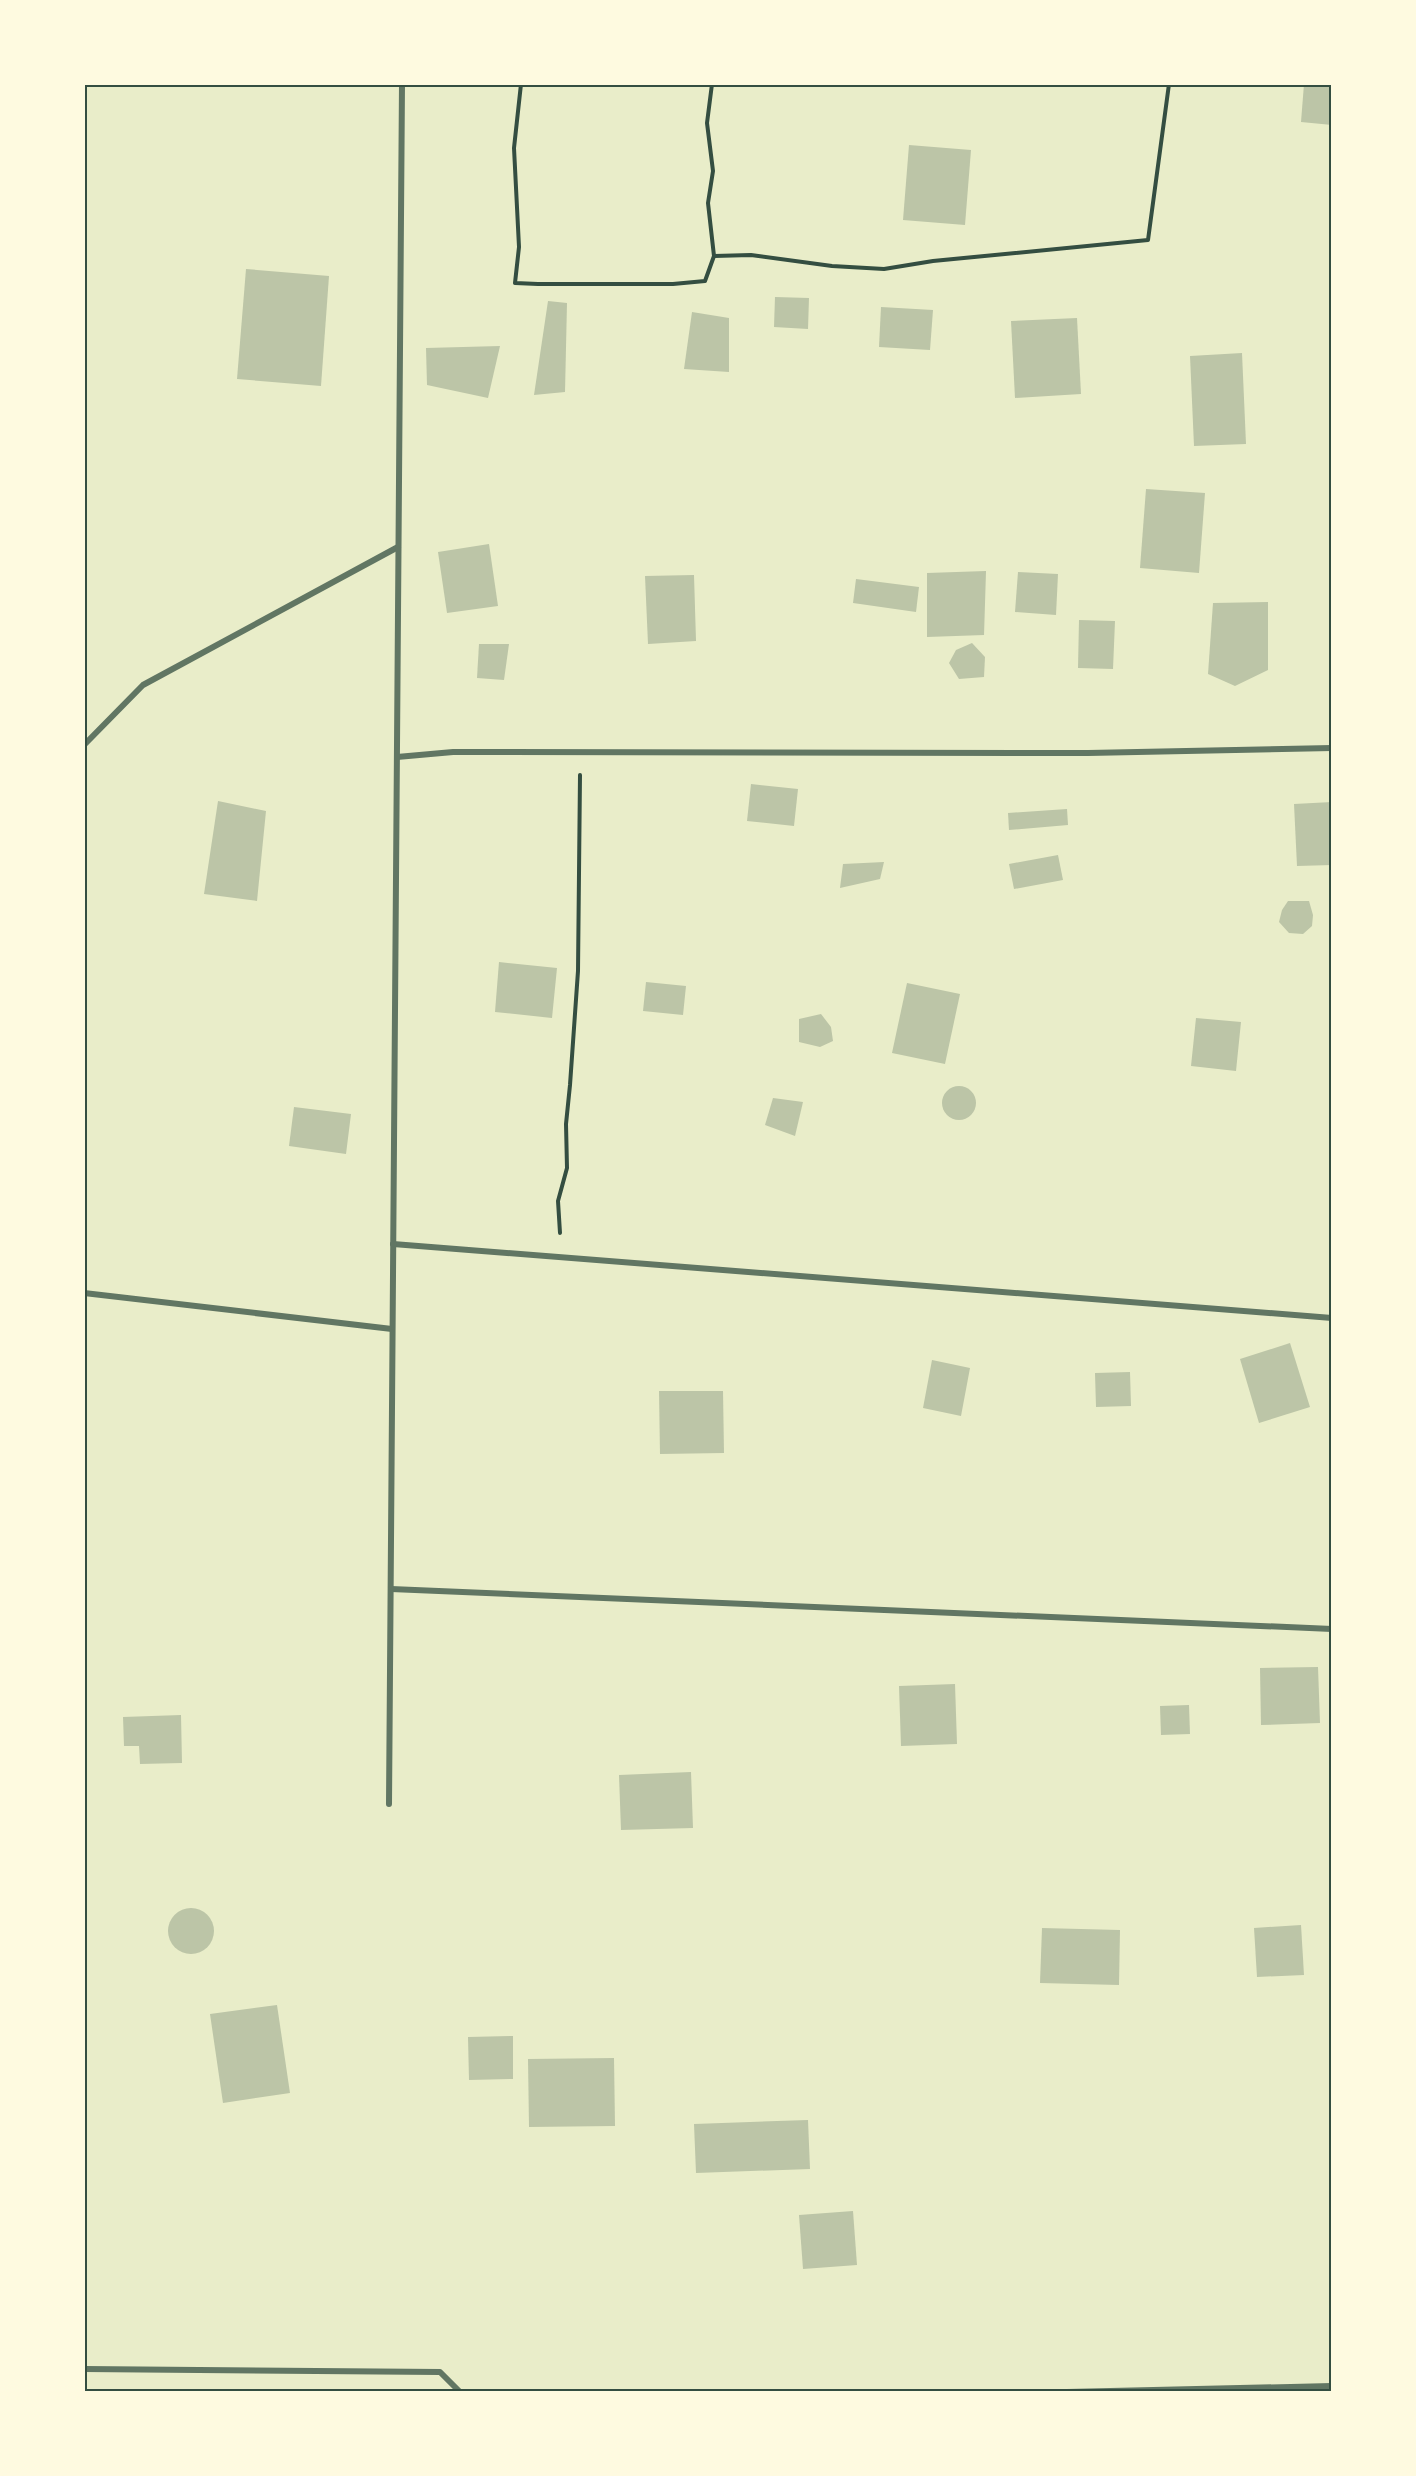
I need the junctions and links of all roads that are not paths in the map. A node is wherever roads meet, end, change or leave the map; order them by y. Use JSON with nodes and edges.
{"nodes":[{"id":1,"x":402,"y":84,"type":"edge"},
{"id":2,"x":398,"y":547,"type":"junction"},
{"id":3,"x":84,"y":745,"type":"edge"},
{"id":4,"x":1332,"y":748,"type":"edge"},
{"id":5,"x":397,"y":757,"type":"junction"},
{"id":6,"x":393,"y":1244,"type":"junction"},
{"id":7,"x":84,"y":1293,"type":"edge"},
{"id":8,"x":1332,"y":1318,"type":"edge"},
{"id":9,"x":392,"y":1329,"type":"junction"},
{"id":10,"x":391,"y":1589,"type":"junction"},
{"id":11,"x":1332,"y":1629,"type":"edge"},
{"id":12,"x":389,"y":1804,"type":"dead end"},
{"id":13,"x":84,"y":2369,"type":"edge"},
{"id":14,"x":1332,"y":2386,"type":"edge"},
{"id":15,"x":460,"y":2392,"type":"edge"},
{"id":16,"x":1067,"y":2392,"type":"edge"}],
"edges":[{"from":1,"to":2,"type":"street"},
{"from":2,"to":3,"type":"street"},
{"from":2,"to":5,"type":"street"},
{"from":4,"to":5,"type":"street"},
{"from":5,"to":6,"type":"street"},
{"from":6,"to":8,"type":"street"},
{"from":6,"to":9,"type":"street"},
{"from":7,"to":9,"type":"street"},
{"from":9,"to":10,"type":"street"},
{"from":10,"to":11,"type":"street"},
{"from":10,"to":12,"type":"street"},
{"from":13,"to":15,"type":"street"},
{"from":14,"to":16,"type":"street"}]}
